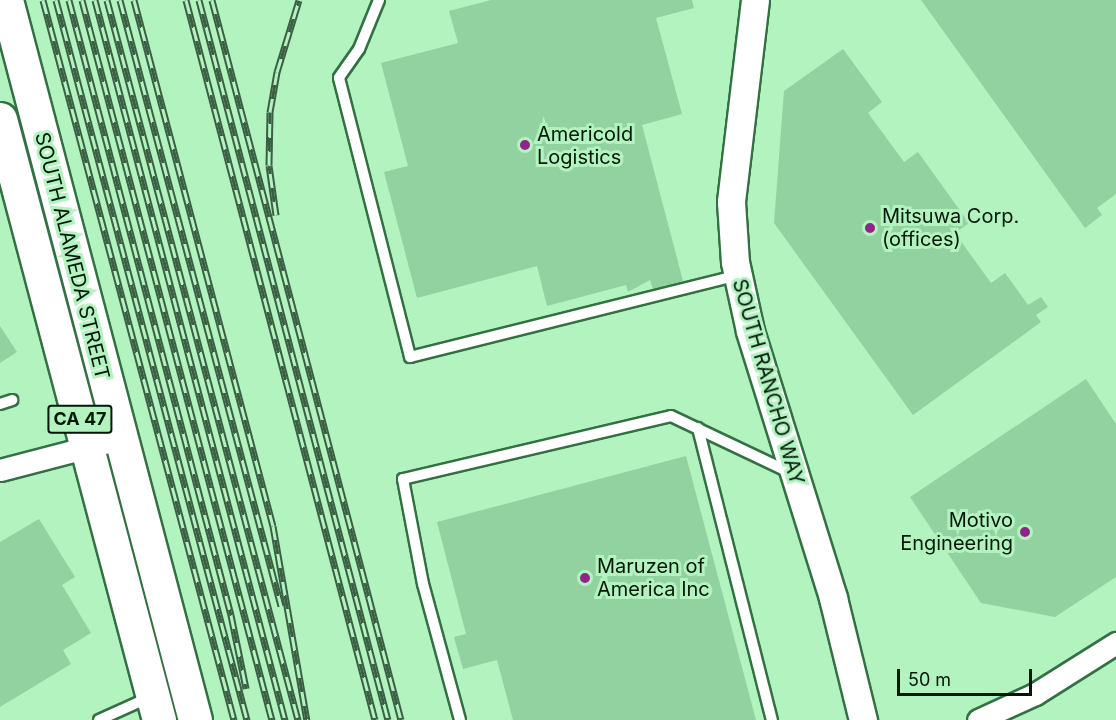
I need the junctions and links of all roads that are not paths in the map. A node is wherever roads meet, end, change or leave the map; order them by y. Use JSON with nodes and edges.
{"nodes":[{"id":1,"x":6,"y":0,"type":"edge"},
{"id":2,"x":380,"y":0,"type":"edge"},
{"id":3,"x":755,"y":0,"type":"edge"},
{"id":4,"x":0,"y":119,"type":"edge"},
{"id":5,"x":738,"y":275,"type":"junction"},
{"id":6,"x":12,"y":400,"type":"dead end"},
{"id":7,"x":0,"y":404,"type":"edge"},
{"id":8,"x":698,"y":428,"type":"junction"},
{"id":9,"x":119,"y":439,"type":"junction"},
{"id":10,"x":88,"y":448,"type":"junction"},
{"id":11,"x":0,"y":470,"type":"edge"},
{"id":12,"x":793,"y":474,"type":"junction"},
{"id":13,"x":1116,"y":643,"type":"edge"},
{"id":14,"x":156,"y":708,"type":"edge"},
{"id":15,"x":99,"y":720,"type":"edge"},
{"id":16,"x":195,"y":720,"type":"edge"},
{"id":17,"x":460,"y":720,"type":"edge"},
{"id":18,"x":772,"y":720,"type":"edge"},
{"id":19,"x":863,"y":720,"type":"edge"},
{"id":20,"x":978,"y":720,"type":"edge"}],
"edges":[{"from":1,"to":9,"type":"main road","name":"SOUTH ALAMEDA STREET","number":"CA 47"},
{"from":2,"to":5,"type":"lane"},
{"from":3,"to":5,"type":"street","name":"SOUTH RANCHO WAY"},
{"from":4,"to":10,"type":"main road","name":"SOUTH ALAMEDA STREET","number":"CA 47"},
{"from":5,"to":12,"type":"street","name":"SOUTH RANCHO WAY"},
{"from":6,"to":7,"type":"lane"},
{"from":8,"to":12,"type":"lane"},
{"from":8,"to":17,"type":"lane"},
{"from":8,"to":18,"type":"lane"},
{"from":9,"to":10,"type":"street"},
{"from":9,"to":16,"type":"main road","name":"SOUTH ALAMEDA STREET","number":"CA 47"},
{"from":10,"to":11,"type":"street"},
{"from":10,"to":14,"type":"main road","name":"SOUTH ALAMEDA STREET","number":"CA 47"},
{"from":12,"to":19,"type":"street","name":"SOUTH RANCHO WAY"},
{"from":13,"to":20,"type":"street"},
{"from":14,"to":15,"type":"lane"}]}
